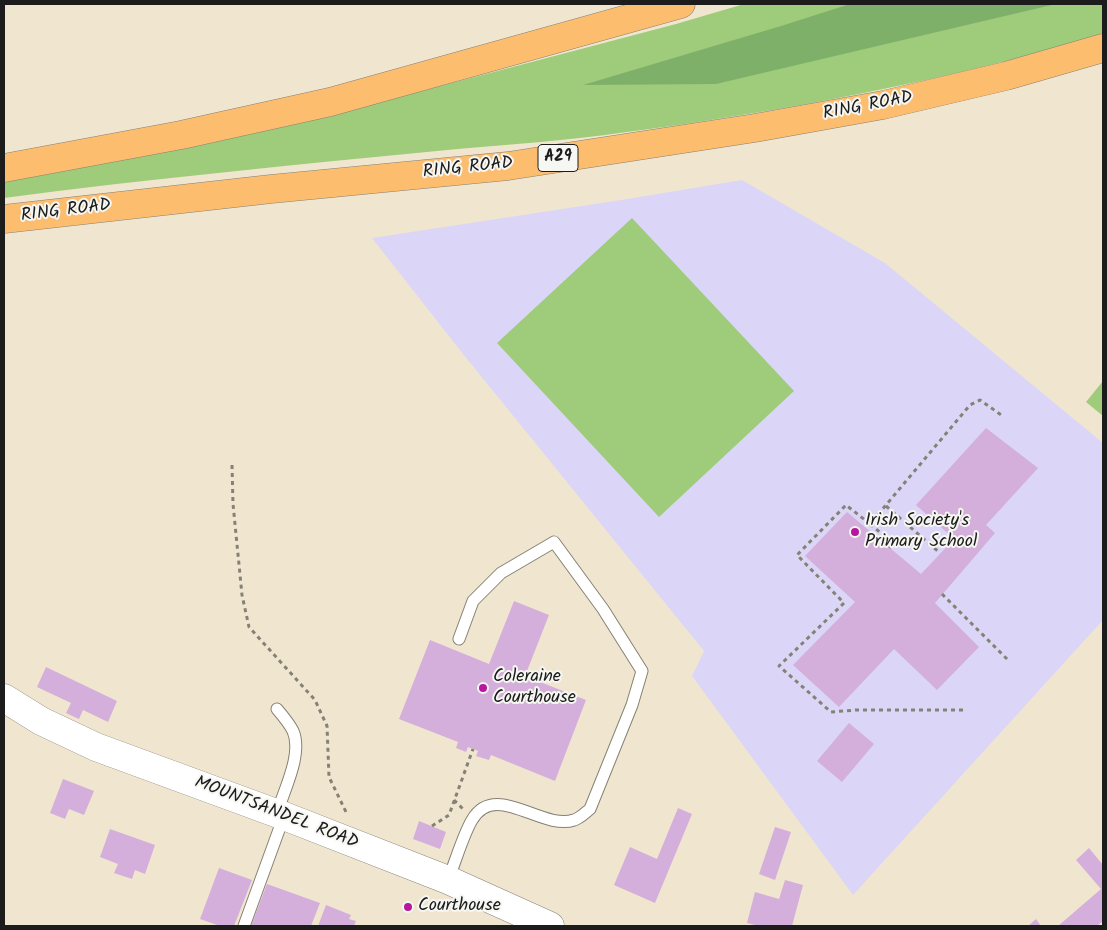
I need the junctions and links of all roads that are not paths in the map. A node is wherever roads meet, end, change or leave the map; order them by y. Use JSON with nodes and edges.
{"nodes":[{"id":1,"x":681,"y":4,"type":"edge"},
{"id":2,"x":1103,"y":48,"type":"edge"},
{"id":3,"x":4,"y":168,"type":"edge"},
{"id":4,"x":4,"y":220,"type":"edge"},
{"id":5,"x":459,"y":639,"type":"dead end"},
{"id":6,"x":4,"y":698,"type":"edge"},
{"id":7,"x":277,"y":709,"type":"dead end"},
{"id":8,"x":280,"y":814,"type":"junction"},
{"id":9,"x":448,"y":880,"type":"junction"},
{"id":10,"x":244,"y":926,"type":"edge"},
{"id":11,"x":550,"y":926,"type":"edge"}],
"edges":[{"from":1,"to":3,"type":"highway"},
{"from":2,"to":4,"type":"highway","name":"RING ROAD","number":"A29"},
{"from":5,"to":9,"type":"lane"},
{"from":6,"to":8,"type":"street","name":"MOUNTSANDEL ROAD"},
{"from":7,"to":8,"type":"lane"},
{"from":8,"to":9,"type":"street","name":"MOUNTSANDEL ROAD"},
{"from":8,"to":10,"type":"lane"},
{"from":9,"to":11,"type":"street","name":"MOUNTSANDEL ROAD"}]}
